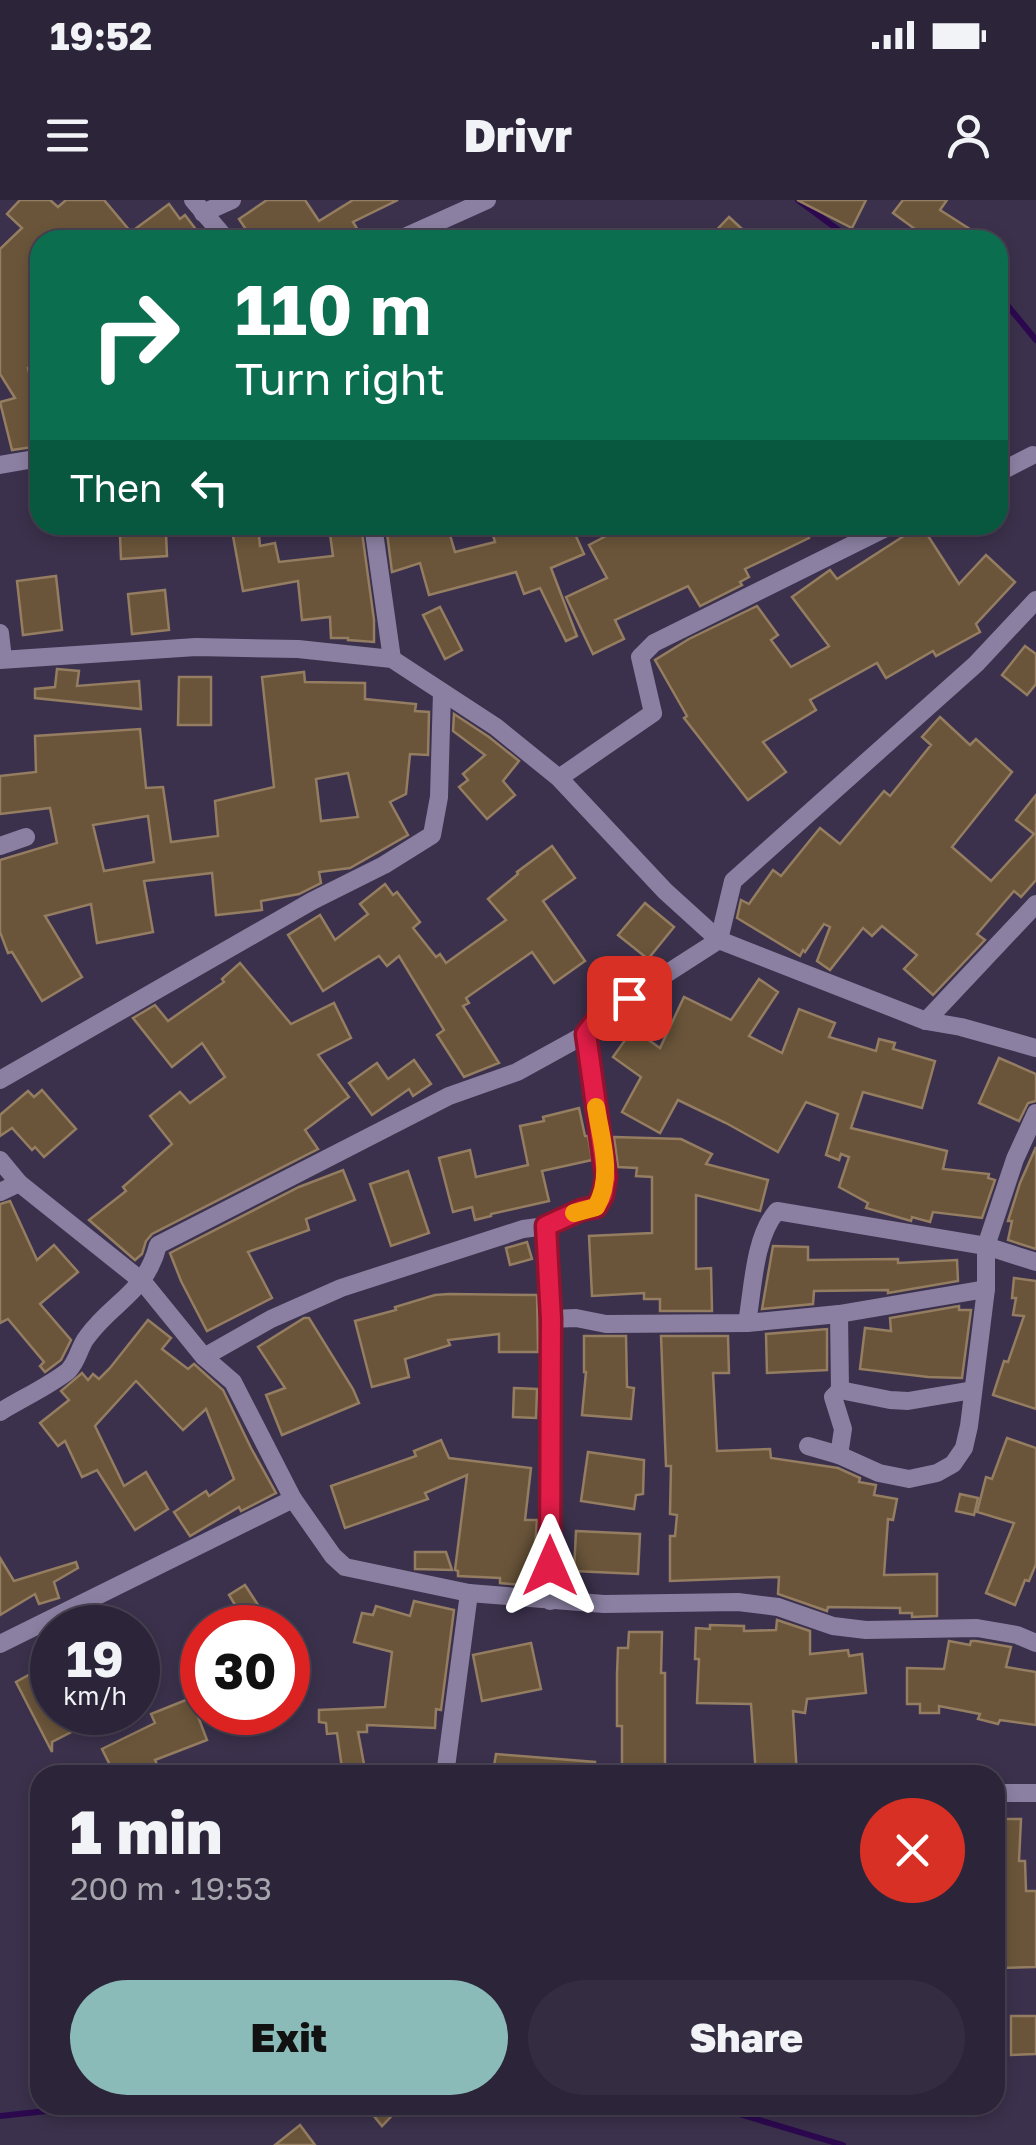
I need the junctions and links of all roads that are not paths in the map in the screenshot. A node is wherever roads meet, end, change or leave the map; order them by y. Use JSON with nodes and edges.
{"nodes":[{"id":1,"x":232,"y":200,"type":"edge"},
{"id":2,"x":487,"y":200,"type":"edge"},
{"id":3,"x":198,"y":206,"type":"edge"},
{"id":4,"x":218,"y":230,"type":"edge"},
{"id":5,"x":420,"y":230,"type":"edge"},
{"id":6,"x":1034,"y":455,"type":"edge"},
{"id":7,"x":30,"y":460,"type":"edge"},
{"id":8,"x":0,"y":466,"type":"edge"},
{"id":9,"x":1008,"y":468,"type":"edge"},
{"id":10,"x":373,"y":535,"type":"edge"},
{"id":11,"x":872,"y":535,"type":"edge"},
{"id":12,"x":1036,"y":600,"type":"edge"},
{"id":13,"x":0,"y":634,"type":"edge"},
{"id":14,"x":392,"y":659,"type":"junction"},
{"id":15,"x":2,"y":660,"type":"edge"},
{"id":16,"x":442,"y":692,"type":"junction"},
{"id":17,"x":559,"y":778,"type":"junction"},
{"id":18,"x":26,"y":837,"type":"dead end"},
{"id":19,"x":0,"y":846,"type":"edge"},
{"id":20,"x":1036,"y":904,"type":"edge"},
{"id":21,"x":719,"y":940,"type":"junction"},
{"id":22,"x":926,"y":1021,"type":"junction"},
{"id":23,"x":586,"y":1034,"type":"junction"},
{"id":24,"x":1036,"y":1048,"type":"edge"},
{"id":25,"x":0,"y":1080,"type":"edge"},
{"id":26,"x":1036,"y":1113,"type":"edge"},
{"id":27,"x":0,"y":1160,"type":"edge"},
{"id":28,"x":19,"y":1183,"type":"junction"},
{"id":29,"x":0,"y":1192,"type":"edge"},
{"id":30,"x":546,"y":1226,"type":"junction"},
{"id":31,"x":986,"y":1246,"type":"junction"},
{"id":32,"x":1036,"y":1262,"type":"edge"},
{"id":33,"x":143,"y":1282,"type":"junction"},
{"id":34,"x":986,"y":1289,"type":"junction"},
{"id":35,"x":839,"y":1314,"type":"junction"},
{"id":36,"x":551,"y":1319,"type":"junction"},
{"id":37,"x":747,"y":1323,"type":"junction"},
{"id":38,"x":204,"y":1357,"type":"junction"},
{"id":39,"x":840,"y":1390,"type":"junction"},
{"id":40,"x":973,"y":1390,"type":"junction"},
{"id":41,"x":0,"y":1412,"type":"edge"},
{"id":42,"x":808,"y":1446,"type":"dead end"},
{"id":43,"x":839,"y":1454,"type":"junction"},
{"id":44,"x":292,"y":1499,"type":"junction"},
{"id":45,"x":469,"y":1593,"type":"junction"},
{"id":46,"x":550,"y":1601,"type":"junction"},
{"id":47,"x":1036,"y":1643,"type":"edge"},
{"id":48,"x":0,"y":1644,"type":"edge"},
{"id":49,"x":447,"y":1765,"type":"edge"},
{"id":50,"x":1005,"y":1793,"type":"edge"},
{"id":51,"x":1036,"y":1793,"type":"edge"}],
"edges":[{"from":1,"to":3,"type":"street"},
{"from":2,"to":5,"type":"street"},
{"from":3,"to":4,"type":"street"},
{"from":6,"to":9,"type":"street"},
{"from":7,"to":8,"type":"street"},
{"from":10,"to":14,"type":"street"},
{"from":11,"to":17,"type":"street"},
{"from":12,"to":21,"type":"street"},
{"from":13,"to":15,"type":"street"},
{"from":14,"to":15,"type":"street"},
{"from":14,"to":16,"type":"street"},
{"from":16,"to":17,"type":"street"},
{"from":16,"to":25,"type":"street"},
{"from":17,"to":21,"type":"street"},
{"from":18,"to":19,"type":"street"},
{"from":20,"to":22,"type":"street"},
{"from":21,"to":22,"type":"street"},
{"from":21,"to":23,"type":"street"},
{"from":22,"to":24,"type":"street"},
{"from":23,"to":30,"type":"street"},
{"from":23,"to":33,"type":"street"},
{"from":26,"to":31,"type":"street"},
{"from":27,"to":28,"type":"street"},
{"from":28,"to":29,"type":"street"},
{"from":28,"to":33,"type":"street"},
{"from":30,"to":36,"type":"street"},
{"from":30,"to":38,"type":"street"},
{"from":31,"to":32,"type":"street"},
{"from":31,"to":34,"type":"street"},
{"from":31,"to":37,"type":"street"},
{"from":33,"to":38,"type":"street"},
{"from":33,"to":41,"type":"street"},
{"from":34,"to":35,"type":"street"},
{"from":34,"to":40,"type":"street"},
{"from":35,"to":37,"type":"street"},
{"from":35,"to":39,"type":"street"},
{"from":36,"to":37,"type":"street"},
{"from":36,"to":46,"type":"street"},
{"from":38,"to":44,"type":"street"},
{"from":39,"to":40,"type":"street"},
{"from":39,"to":43,"type":"street"},
{"from":40,"to":43,"type":"street"},
{"from":42,"to":43,"type":"street"},
{"from":44,"to":45,"type":"street"},
{"from":44,"to":48,"type":"street"},
{"from":45,"to":46,"type":"street"},
{"from":45,"to":49,"type":"street"},
{"from":46,"to":47,"type":"street"},
{"from":50,"to":51,"type":"street"}]}
